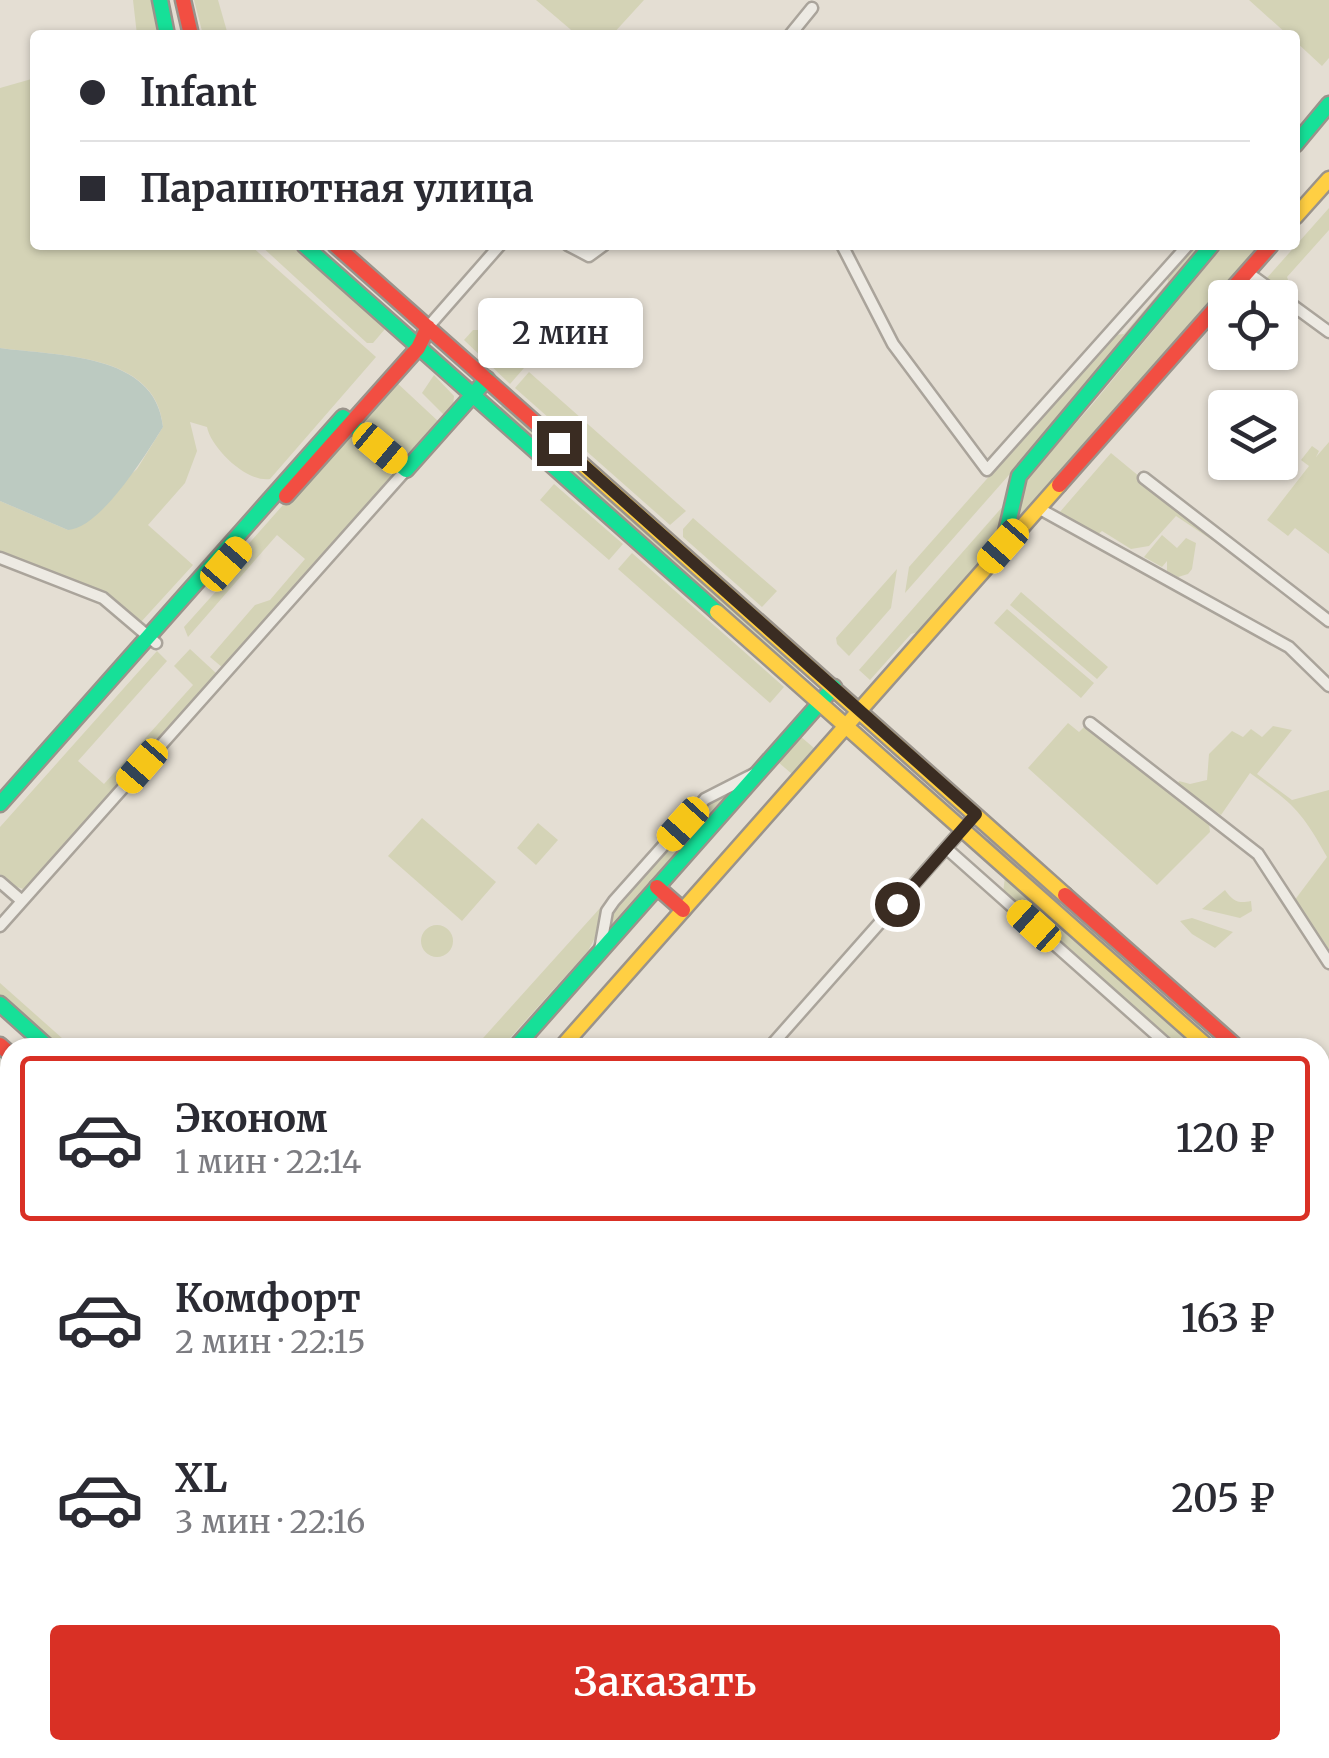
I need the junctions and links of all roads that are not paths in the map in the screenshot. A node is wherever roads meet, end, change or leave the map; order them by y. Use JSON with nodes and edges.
{"nodes":[{"id":1,"x":160,"y":0,"type":"edge"},
{"id":2,"x":183,"y":0,"type":"edge"},
{"id":3,"x":812,"y":8,"type":"dead end"},
{"id":4,"x":166,"y":30,"type":"edge"},
{"id":5,"x":190,"y":30,"type":"edge"},
{"id":6,"x":794,"y":30,"type":"edge"},
{"id":7,"x":1329,"y":104,"type":"edge"},
{"id":8,"x":1300,"y":139,"type":"edge"},
{"id":9,"x":1329,"y":179,"type":"edge"},
{"id":10,"x":1300,"y":211,"type":"edge"},
{"id":11,"x":310,"y":250,"type":"edge"},
{"id":12,"x":340,"y":250,"type":"edge"},
{"id":13,"x":496,"y":250,"type":"edge"},
{"id":14,"x":845,"y":250,"type":"edge"},
{"id":15,"x":1184,"y":250,"type":"edge"},
{"id":16,"x":1208,"y":250,"type":"edge"},
{"id":17,"x":1266,"y":250,"type":"edge"},
{"id":18,"x":1246,"y":272,"type":"junction"},
{"id":19,"x":428,"y":327,"type":"junction"},
{"id":20,"x":1329,"y":332,"type":"edge"},
{"id":21,"x":418,"y":348,"type":"junction"},
{"id":22,"x":487,"y":378,"type":"junction"},
{"id":23,"x":472,"y":396,"type":"junction"},
{"id":24,"x":347,"y":420,"type":"junction"},
{"id":25,"x":406,"y":470,"type":"junction"},
{"id":26,"x":1144,"y":478,"type":"dead end"},
{"id":27,"x":1038,"y":508,"type":"junction"},
{"id":28,"x":1003,"y":546,"type":"junction"},
{"id":29,"x":0,"y":558,"type":"edge"},
{"id":30,"x":1329,"y":621,"type":"edge"},
{"id":31,"x":152,"y":640,"type":"junction"},
{"id":32,"x":1329,"y":686,"type":"edge"},
{"id":33,"x":834,"y":687,"type":"junction"},
{"id":34,"x":818,"y":704,"type":"junction"},
{"id":35,"x":859,"y":709,"type":"junction"},
{"id":36,"x":1090,"y":723,"type":"dead end"},
{"id":37,"x":844,"y":726,"type":"junction"},
{"id":38,"x":759,"y":771,"type":"junction"},
{"id":39,"x":0,"y":804,"type":"edge"},
{"id":40,"x":976,"y":814,"type":"junction"},
{"id":41,"x":0,"y":818,"type":"edge"},
{"id":42,"x":963,"y":829,"type":"junction"},
{"id":43,"x":946,"y":848,"type":"junction"},
{"id":44,"x":0,"y":882,"type":"edge"},
{"id":45,"x":657,"y":887,"type":"junction"},
{"id":46,"x":22,"y":901,"type":"junction"},
{"id":47,"x":683,"y":910,"type":"junction"},
{"id":48,"x":0,"y":926,"type":"edge"},
{"id":49,"x":600,"y":953,"type":"junction"},
{"id":50,"x":1329,"y":964,"type":"edge"},
{"id":51,"x":1146,"y":965,"type":"junction"},
{"id":52,"x":1134,"y":981,"type":"junction"},
{"id":53,"x":0,"y":1004,"type":"edge"},
{"id":54,"x":38,"y":1038,"type":"edge"},
{"id":55,"x":525,"y":1038,"type":"edge"},
{"id":56,"x":570,"y":1038,"type":"edge"},
{"id":57,"x":778,"y":1038,"type":"edge"},
{"id":58,"x":1160,"y":1038,"type":"edge"},
{"id":59,"x":1196,"y":1038,"type":"edge"},
{"id":60,"x":1227,"y":1038,"type":"edge"}],
"edges":[{"from":1,"to":4,"type":"main road"},
{"from":2,"to":5,"type":"main road"},
{"from":3,"to":6,"type":"street"},
{"from":7,"to":8,"type":"main road"},
{"from":9,"to":10,"type":"main road"},
{"from":11,"to":21,"type":"main road"},
{"from":12,"to":19,"type":"main road"},
{"from":13,"to":19,"type":"street"},
{"from":14,"to":15,"type":"street"},
{"from":16,"to":28,"type":"main road"},
{"from":17,"to":18,"type":"main road"},
{"from":18,"to":20,"type":"street"},
{"from":18,"to":27,"type":"main road"},
{"from":19,"to":21,"type":"main road"},
{"from":19,"to":22,"type":"main road"},
{"from":21,"to":23,"type":"main road"},
{"from":21,"to":24,"type":"main road"},
{"from":22,"to":23,"type":"main road"},
{"from":22,"to":33,"type":"main road"},
{"from":23,"to":25,"type":"main road"},
{"from":23,"to":34,"type":"main road"},
{"from":24,"to":25,"type":"main road"},
{"from":24,"to":31,"type":"main road"},
{"from":25,"to":46,"type":"street"},
{"from":26,"to":30,"type":"street"},
{"from":27,"to":28,"type":"main road"},
{"from":27,"to":32,"type":"street"},
{"from":28,"to":35,"type":"main road"},
{"from":29,"to":31,"type":"street"},
{"from":31,"to":39,"type":"main road"},
{"from":31,"to":41,"type":"main road"},
{"from":33,"to":34,"type":"main road"},
{"from":33,"to":35,"type":"main road"},
{"from":34,"to":37,"type":"main road"},
{"from":34,"to":38,"type":"main road"},
{"from":35,"to":37,"type":"main road"},
{"from":35,"to":40,"type":"main road"},
{"from":36,"to":50,"type":"street"},
{"from":37,"to":42,"type":"main road"},
{"from":37,"to":47,"type":"main road"},
{"from":38,"to":45,"type":"main road"},
{"from":38,"to":49,"type":"street"},
{"from":40,"to":42,"type":"street"},
{"from":40,"to":51,"type":"main road"},
{"from":42,"to":43,"type":"street"},
{"from":42,"to":52,"type":"main road"},
{"from":43,"to":57,"type":"street"},
{"from":43,"to":58,"type":"street"},
{"from":44,"to":46,"type":"street"},
{"from":45,"to":47,"type":"main road"},
{"from":45,"to":49,"type":"main road"},
{"from":46,"to":48,"type":"street"},
{"from":47,"to":56,"type":"main road"},
{"from":49,"to":55,"type":"main road"},
{"from":51,"to":52,"type":"main road"},
{"from":51,"to":60,"type":"main road"},
{"from":52,"to":59,"type":"main road"},
{"from":53,"to":54,"type":"main road"}]}
